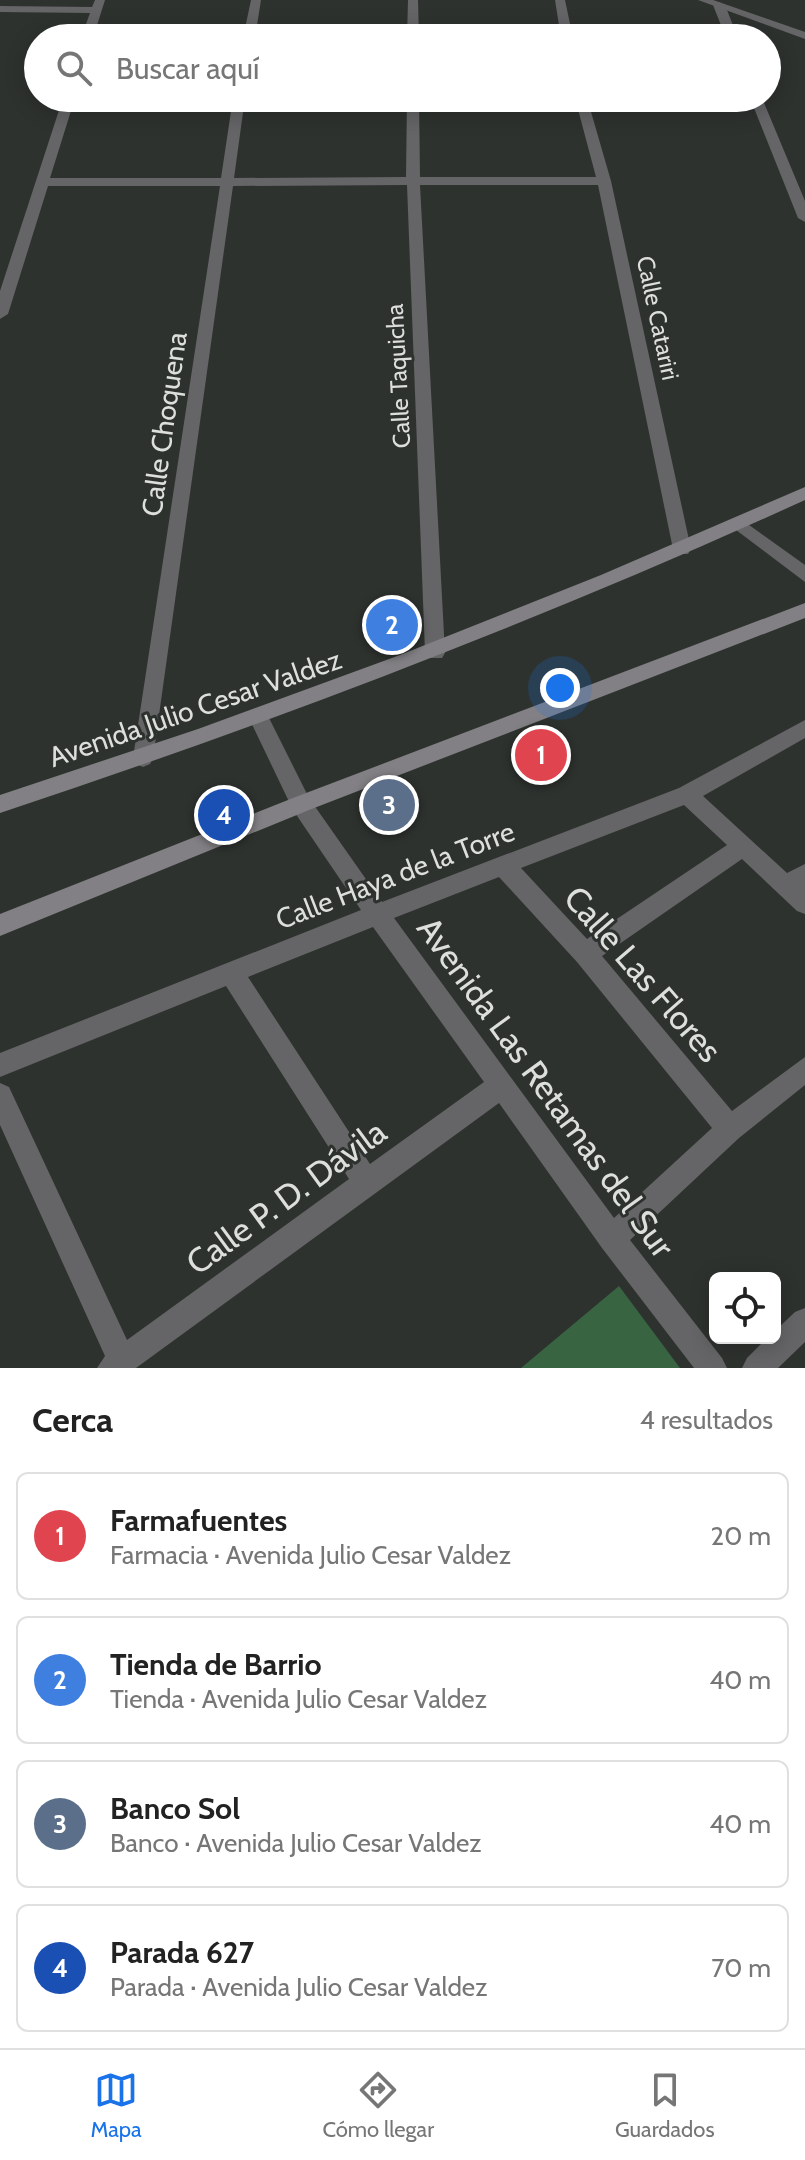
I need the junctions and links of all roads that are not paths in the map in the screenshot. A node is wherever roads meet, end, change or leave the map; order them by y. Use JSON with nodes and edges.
{"nodes":[{"id":1,"x":256,"y":0,"type":"edge"},
{"id":2,"x":413,"y":0,"type":"edge"},
{"id":3,"x":560,"y":0,"type":"edge"},
{"id":4,"x":703,"y":0,"type":"edge"},
{"id":5,"x":98,"y":5,"type":"edge"},
{"id":6,"x":719,"y":5,"type":"junction"},
{"id":7,"x":0,"y":9,"type":"edge"},
{"id":8,"x":92,"y":24,"type":"edge"},
{"id":9,"x":252,"y":24,"type":"edge"},
{"id":10,"x":413,"y":24,"type":"edge"},
{"id":11,"x":564,"y":24,"type":"edge"},
{"id":12,"x":726,"y":24,"type":"edge"},
{"id":13,"x":772,"y":24,"type":"edge"},
{"id":14,"x":781,"y":27,"type":"edge"},
{"id":15,"x":805,"y":36,"type":"edge"},
{"id":16,"x":64,"y":112,"type":"edge"},
{"id":17,"x":237,"y":112,"type":"edge"},
{"id":18,"x":413,"y":112,"type":"edge"},
{"id":19,"x":585,"y":112,"type":"edge"},
{"id":20,"x":762,"y":112,"type":"edge"},
{"id":21,"x":413,"y":181,"type":"junction"},
{"id":22,"x":604,"y":181,"type":"junction"},
{"id":23,"x":42,"y":182,"type":"junction"},
{"id":24,"x":225,"y":182,"type":"junction"},
{"id":25,"x":805,"y":218,"type":"edge"},
{"id":26,"x":0,"y":314,"type":"edge"},
{"id":27,"x":805,"y":493,"type":"edge"},
{"id":28,"x":738,"y":523,"type":"junction"},
{"id":29,"x":682,"y":549,"type":"junction"},
{"id":30,"x":805,"y":575,"type":"edge"},
{"id":31,"x":805,"y":610,"type":"edge"},
{"id":32,"x":435,"y":653,"type":"junction"},
{"id":33,"x":259,"y":718,"type":"junction"},
{"id":34,"x":805,"y":728,"type":"edge"},
{"id":35,"x":143,"y":758,"type":"junction"},
{"id":36,"x":687,"y":794,"type":"junction"},
{"id":37,"x":0,"y":804,"type":"edge"},
{"id":38,"x":301,"y":804,"type":"junction"},
{"id":39,"x":743,"y":846,"type":"junction"},
{"id":40,"x":503,"y":865,"type":"junction"},
{"id":41,"x":795,"y":880,"type":"edge"},
{"id":42,"x":805,"y":904,"type":"edge"},
{"id":43,"x":377,"y":914,"type":"junction"},
{"id":44,"x":0,"y":925,"type":"edge"},
{"id":45,"x":585,"y":954,"type":"junction"},
{"id":46,"x":231,"y":972,"type":"junction"},
{"id":47,"x":0,"y":1065,"type":"edge"},
{"id":48,"x":805,"y":1069,"type":"edge"},
{"id":49,"x":502,"y":1085,"type":"junction"},
{"id":50,"x":0,"y":1096,"type":"edge"},
{"id":51,"x":730,"y":1129,"type":"junction"},
{"id":52,"x":367,"y":1183,"type":"junction"},
{"id":53,"x":612,"y":1238,"type":"junction"},
{"id":54,"x":805,"y":1322,"type":"edge"},
{"id":55,"x":117,"y":1364,"type":"edge"},
{"id":56,"x":712,"y":1368,"type":"edge"},
{"id":57,"x":757,"y":1368,"type":"edge"}],
"edges":[{"from":1,"to":9,"type":"street"},
{"from":2,"to":10,"type":"street"},
{"from":3,"to":11,"type":"street"},
{"from":4,"to":6,"type":"street"},
{"from":5,"to":7,"type":"street"},
{"from":5,"to":8,"type":"street"},
{"from":6,"to":12,"type":"street"},
{"from":6,"to":13,"type":"street"},
{"from":14,"to":15,"type":"street"},
{"from":16,"to":23,"type":"street"},
{"from":17,"to":24,"type":"street","name":"Calle Choquena"},
{"from":18,"to":21,"type":"street","name":"Calle Taquicha"},
{"from":19,"to":22,"type":"street","name":"Calle Catariri"},
{"from":20,"to":25,"type":"street"},
{"from":21,"to":22,"type":"street"},
{"from":21,"to":24,"type":"street"},
{"from":21,"to":32,"type":"street","name":"Calle Taquicha"},
{"from":22,"to":29,"type":"street","name":"Calle Catariri"},
{"from":23,"to":24,"type":"street"},
{"from":23,"to":26,"type":"street"},
{"from":24,"to":35,"type":"street","name":"Calle Choquena"},
{"from":27,"to":28,"type":"main road","name":"Avenida Julio Cesar Valdez"},
{"from":28,"to":29,"type":"main road","name":"Avenida Julio Cesar Valdez"},
{"from":28,"to":30,"type":"street"},
{"from":29,"to":32,"type":"main road","name":"Avenida Julio Cesar Valdez"},
{"from":31,"to":38,"type":"main road"},
{"from":32,"to":33,"type":"main road","name":"Avenida Julio Cesar Valdez"},
{"from":33,"to":35,"type":"main road","name":"Avenida Julio Cesar Valdez"},
{"from":33,"to":38,"type":"street","name":"Avenida Las Retamas del Sur"},
{"from":34,"to":36,"type":"street","name":"Calle Haya de la Torre"},
{"from":35,"to":37,"type":"main road","name":"Avenida Julio Cesar Valdez"},
{"from":36,"to":39,"type":"street"},
{"from":36,"to":40,"type":"street","name":"Calle Haya de la Torre"},
{"from":38,"to":43,"type":"street","name":"Avenida Las Retamas del Sur"},
{"from":38,"to":44,"type":"main road"},
{"from":39,"to":41,"type":"street"},
{"from":39,"to":45,"type":"street"},
{"from":40,"to":43,"type":"street","name":"Calle Haya de la Torre"},
{"from":40,"to":45,"type":"street","name":"Calle Las Flores"},
{"from":41,"to":42,"type":"street"},
{"from":43,"to":46,"type":"street","name":"Calle Haya de la Torre"},
{"from":43,"to":49,"type":"street","name":"Avenida Las Retamas del Sur"},
{"from":45,"to":51,"type":"street","name":"Calle Las Flores"},
{"from":46,"to":47,"type":"street","name":"Calle Haya de la Torre"},
{"from":46,"to":52,"type":"street"},
{"from":48,"to":51,"type":"street"},
{"from":49,"to":52,"type":"street","name":"Calle P. D. Dávila"},
{"from":49,"to":53,"type":"street","name":"Avenida Las Retamas del Sur"},
{"from":50,"to":55,"type":"street"},
{"from":51,"to":53,"type":"street"},
{"from":52,"to":55,"type":"street","name":"Calle P. D. Dávila"},
{"from":53,"to":56,"type":"street","name":"Avenida Las Retamas del Sur"},
{"from":54,"to":57,"type":"street"}]}
